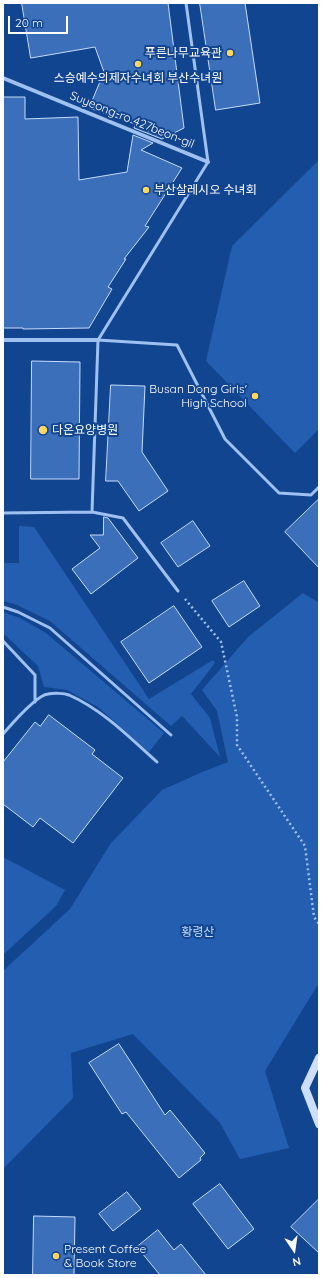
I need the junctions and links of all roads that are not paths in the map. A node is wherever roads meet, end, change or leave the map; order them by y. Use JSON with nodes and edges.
{"nodes":[{"id":1,"x":186,"y":3,"type":"edge"},
{"id":2,"x":3,"y":78,"type":"edge"},
{"id":3,"x":208,"y":162,"type":"junction"},
{"id":4,"x":3,"y":340,"type":"edge"},
{"id":5,"x":98,"y":340,"type":"junction"},
{"id":6,"x":319,"y":487,"type":"edge"},
{"id":7,"x":3,"y":512,"type":"edge"},
{"id":8,"x":92,"y":512,"type":"junction"},
{"id":9,"x":178,"y":591,"type":"road end"},
{"id":10,"x":3,"y":607,"type":"edge"},
{"id":11,"x":3,"y":641,"type":"edge"},
{"id":12,"x":35,"y":702,"type":"junction"},
{"id":13,"x":3,"y":734,"type":"edge"},
{"id":14,"x":171,"y":735,"type":"dead end"},
{"id":15,"x":157,"y":762,"type":"dead end"},
{"id":16,"x":319,"y":1058,"type":"edge"},
{"id":17,"x":319,"y":1124,"type":"edge"}],
"edges":[{"from":1,"to":3,"type":"lane"},
{"from":2,"to":3,"type":"street","name":"Suyeong-ro 427beon-gil"},
{"from":3,"to":5,"type":"lane"},
{"from":4,"to":5,"type":"street"},
{"from":5,"to":6,"type":"lane"},
{"from":5,"to":8,"type":"lane"},
{"from":7,"to":8,"type":"lane"},
{"from":8,"to":9,"type":"lane"},
{"from":10,"to":14,"type":"lane"},
{"from":11,"to":12,"type":"lane"},
{"from":12,"to":13,"type":"lane"},
{"from":12,"to":15,"type":"lane"},
{"from":16,"to":17,"type":"street"}]}
